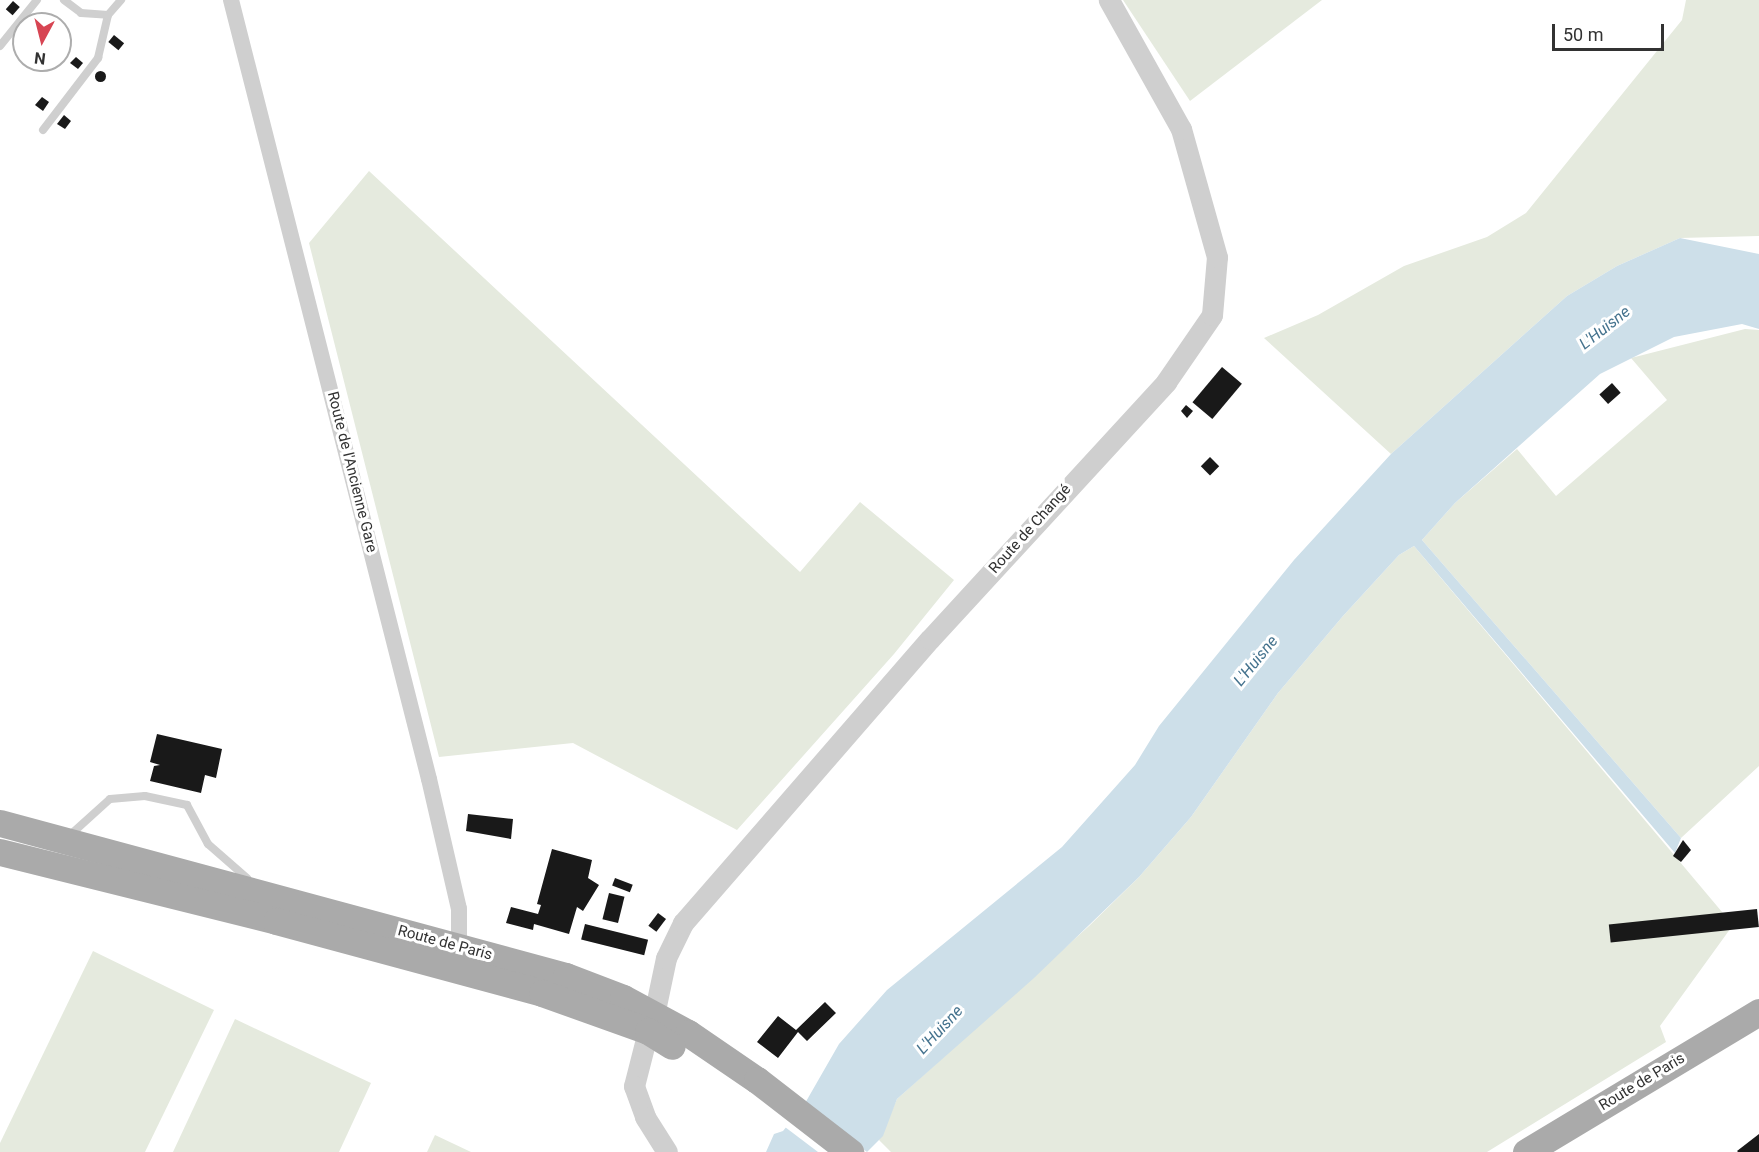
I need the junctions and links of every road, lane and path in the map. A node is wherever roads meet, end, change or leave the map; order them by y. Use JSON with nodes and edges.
{"nodes":[{"id":1,"x":37,"y":0,"type":"edge"},
{"id":2,"x":64,"y":0,"type":"edge"},
{"id":3,"x":121,"y":0,"type":"edge"},
{"id":4,"x":231,"y":0,"type":"edge"},
{"id":5,"x":1109,"y":0,"type":"edge"},
{"id":6,"x":108,"y":15,"type":"junction"},
{"id":7,"x":0,"y":46,"type":"edge"},
{"id":8,"x":43,"y":130,"type":"dead end"},
{"id":9,"x":0,"y":823,"type":"edge"},
{"id":10,"x":66,"y":841,"type":"junction"},
{"id":11,"x":0,"y":852,"type":"edge"},
{"id":12,"x":313,"y":908,"type":"junction"},
{"id":13,"x":459,"y":947,"type":"junction"},
{"id":14,"x":1759,"y":1012,"type":"edge"},
{"id":15,"x":651,"y":1023,"type":"junction"},
{"id":16,"x":783,"y":1108,"type":"junction"},
{"id":17,"x":667,"y":1152,"type":"edge"},
{"id":18,"x":830,"y":1152,"type":"edge"},
{"id":19,"x":850,"y":1152,"type":"edge"},
{"id":20,"x":1526,"y":1152,"type":"edge"}],
"edges":[{"from":1,"to":7,"type":"lane"},
{"from":2,"to":6,"type":"lane"},
{"from":3,"to":6,"type":"lane"},
{"from":4,"to":13,"type":"street","name":"Route de l'Ancienne Gare"},
{"from":5,"to":15,"type":"street","name":"Route de Changé"},
{"from":6,"to":8,"type":"lane"},
{"from":9,"to":10,"type":"main road","name":"Route de Paris"},
{"from":10,"to":12,"type":"main road","name":"Route de Paris"},
{"from":10,"to":12,"type":"lane"},
{"from":11,"to":15,"type":"main road","name":"Route de Paris"},
{"from":12,"to":13,"type":"main road","name":"Route de Paris"},
{"from":13,"to":15,"type":"main road","name":"Route de Paris"},
{"from":14,"to":20,"type":"main road","name":"Route de Paris"},
{"from":15,"to":16,"type":"main road","name":"Route de Paris"},
{"from":15,"to":17,"type":"street","name":"Route de Changé"},
{"from":16,"to":18,"type":"main road","name":"Route de Paris"},
{"from":16,"to":19,"type":"main road","name":"Route de Paris"}]}
